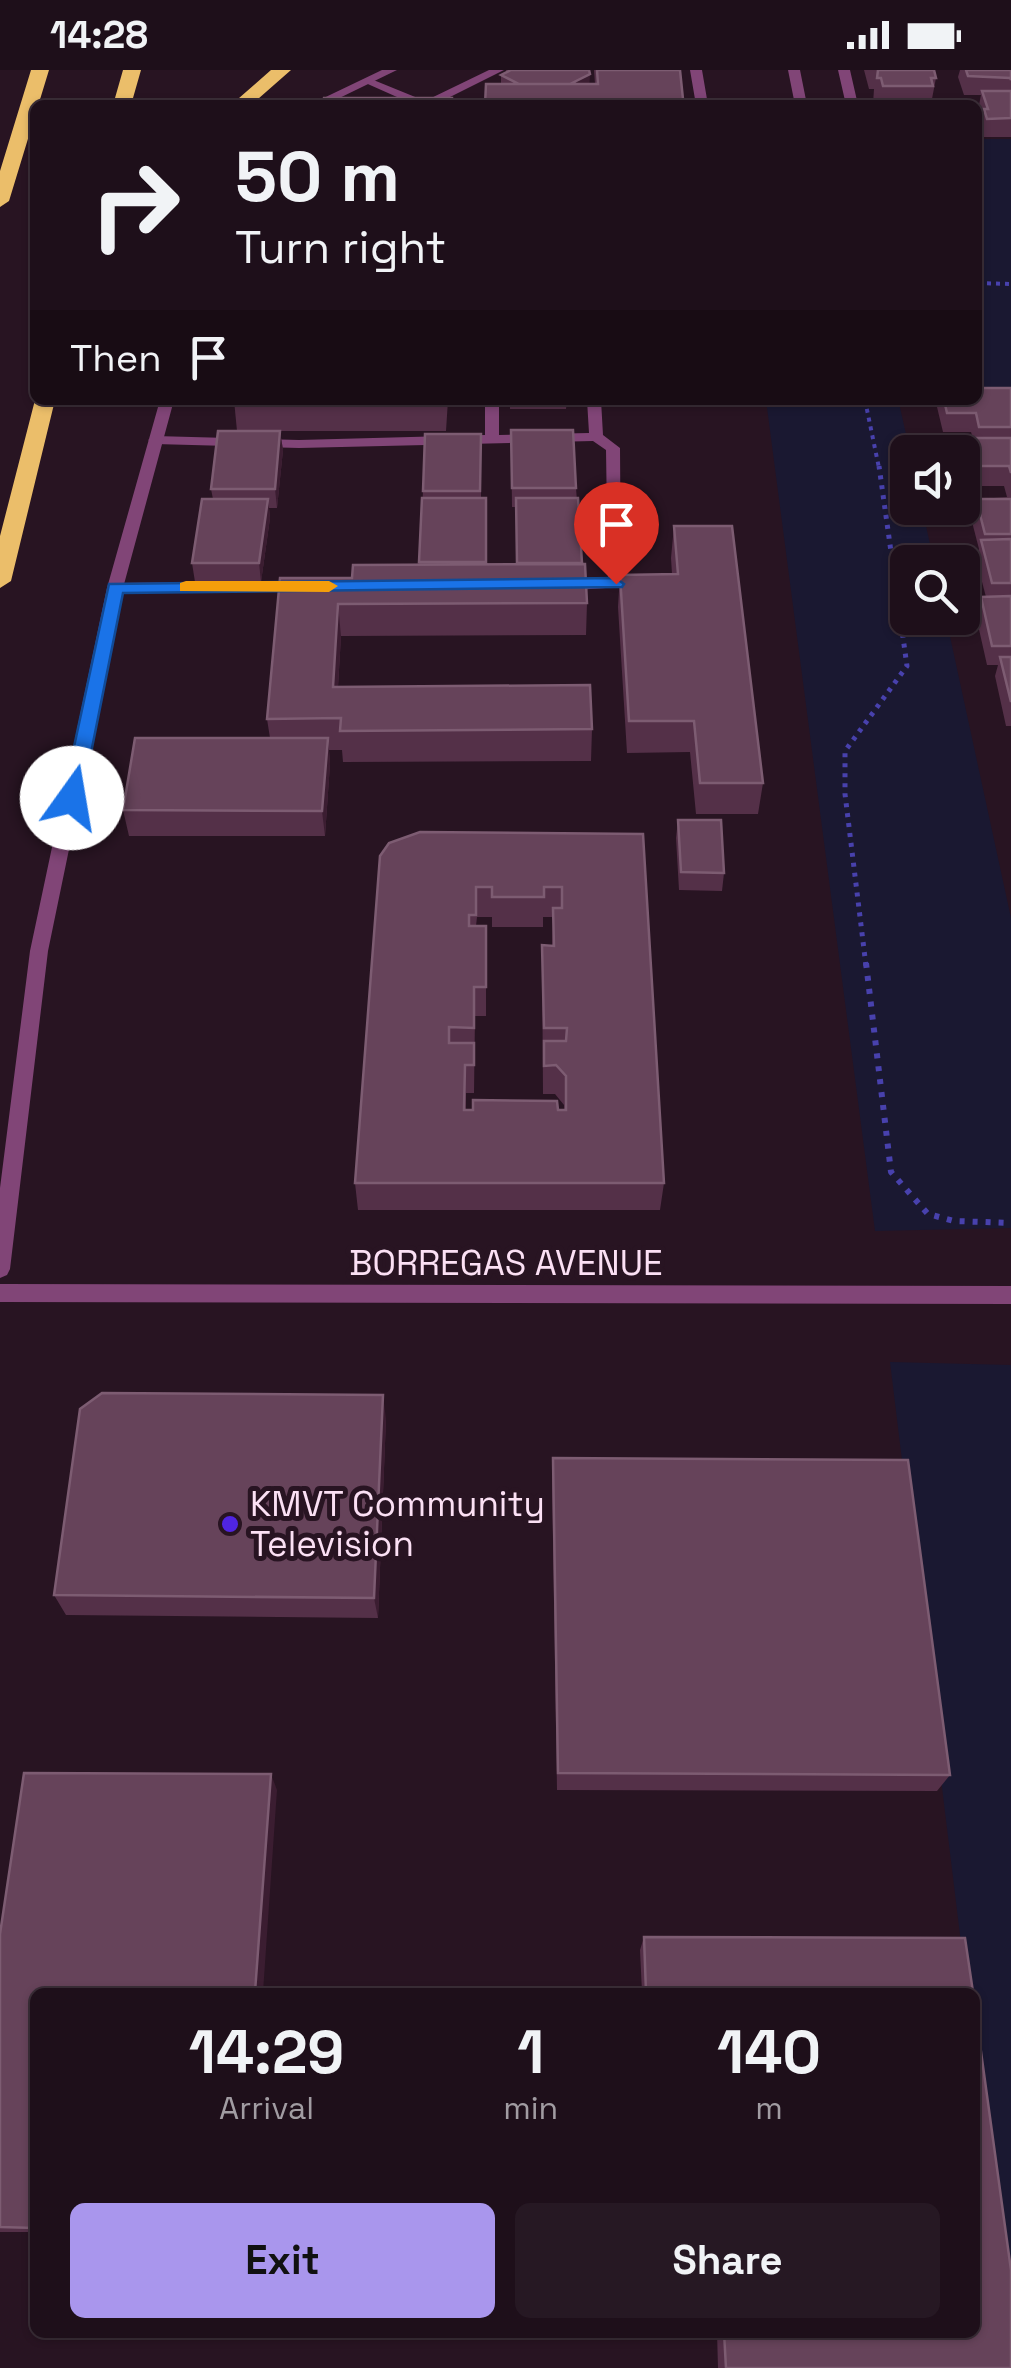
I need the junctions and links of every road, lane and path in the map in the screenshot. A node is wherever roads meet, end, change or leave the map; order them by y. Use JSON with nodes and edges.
{"nodes":[{"id":1,"x":40,"y":70,"type":"edge"},
{"id":2,"x":132,"y":70,"type":"edge"},
{"id":3,"x":282,"y":70,"type":"edge"},
{"id":4,"x":391,"y":70,"type":"edge"},
{"id":5,"x":498,"y":70,"type":"edge"},
{"id":6,"x":696,"y":70,"type":"edge"},
{"id":7,"x":794,"y":70,"type":"edge"},
{"id":8,"x":844,"y":70,"type":"edge"},
{"id":9,"x":366,"y":81,"type":"junction"},
{"id":10,"x":31,"y":100,"type":"edge"},
{"id":11,"x":123,"y":100,"type":"edge"},
{"id":12,"x":246,"y":100,"type":"edge"},
{"id":13,"x":326,"y":100,"type":"edge"},
{"id":14,"x":413,"y":100,"type":"edge"},
{"id":15,"x":435,"y":100,"type":"edge"},
{"id":16,"x":701,"y":100,"type":"edge"},
{"id":17,"x":801,"y":100,"type":"edge"},
{"id":18,"x":851,"y":100,"type":"edge"},
{"id":19,"x":30,"y":103,"type":"edge"},
{"id":20,"x":0,"y":201,"type":"edge"},
{"id":21,"x":982,"y":283,"type":"edge"},
{"id":22,"x":1011,"y":284,"type":"edge"},
{"id":23,"x":166,"y":405,"type":"edge"},
{"id":24,"x":492,"y":405,"type":"edge"},
{"id":25,"x":594,"y":405,"type":"edge"},
{"id":26,"x":866,"y":405,"type":"edge"},
{"id":27,"x":42,"y":411,"type":"edge"},
{"id":28,"x":596,"y":437,"type":"junction"},
{"id":29,"x":492,"y":438,"type":"junction"},
{"id":30,"x":154,"y":440,"type":"junction"},
{"id":31,"x":0,"y":581,"type":"edge"},
{"id":32,"x":327,"y":586,"type":"edge"},
{"id":33,"x":540,"y":586,"type":"edge"},
{"id":34,"x":116,"y":588,"type":"junction"},
{"id":35,"x":1011,"y":1223,"type":"edge"},
{"id":36,"x":0,"y":1269,"type":"edge"},
{"id":37,"x":0,"y":1294,"type":"edge"},
{"id":38,"x":1011,"y":1295,"type":"edge"}],
"edges":[{"from":1,"to":10,"type":"highway"},
{"from":2,"to":11,"type":"highway"},
{"from":3,"to":12,"type":"highway"},
{"from":4,"to":9,"type":"street"},
{"from":5,"to":15,"type":"street"},
{"from":6,"to":16,"type":"street"},
{"from":7,"to":17,"type":"street"},
{"from":8,"to":18,"type":"street"},
{"from":9,"to":13,"type":"street"},
{"from":9,"to":14,"type":"street"},
{"from":19,"to":20,"type":"highway"},
{"from":21,"to":22,"type":"path"},
{"from":23,"to":30,"type":"street"},
{"from":24,"to":29,"type":"street"},
{"from":25,"to":28,"type":"street"},
{"from":26,"to":35,"type":"path"},
{"from":27,"to":31,"type":"highway"},
{"from":28,"to":29,"type":"street"},
{"from":28,"to":33,"type":"street"},
{"from":29,"to":30,"type":"street"},
{"from":30,"to":34,"type":"street"},
{"from":32,"to":34,"type":"street"},
{"from":34,"to":36,"type":"street"},
{"from":37,"to":38,"type":"street","name":"BORREGAS AVENUE"}]}
